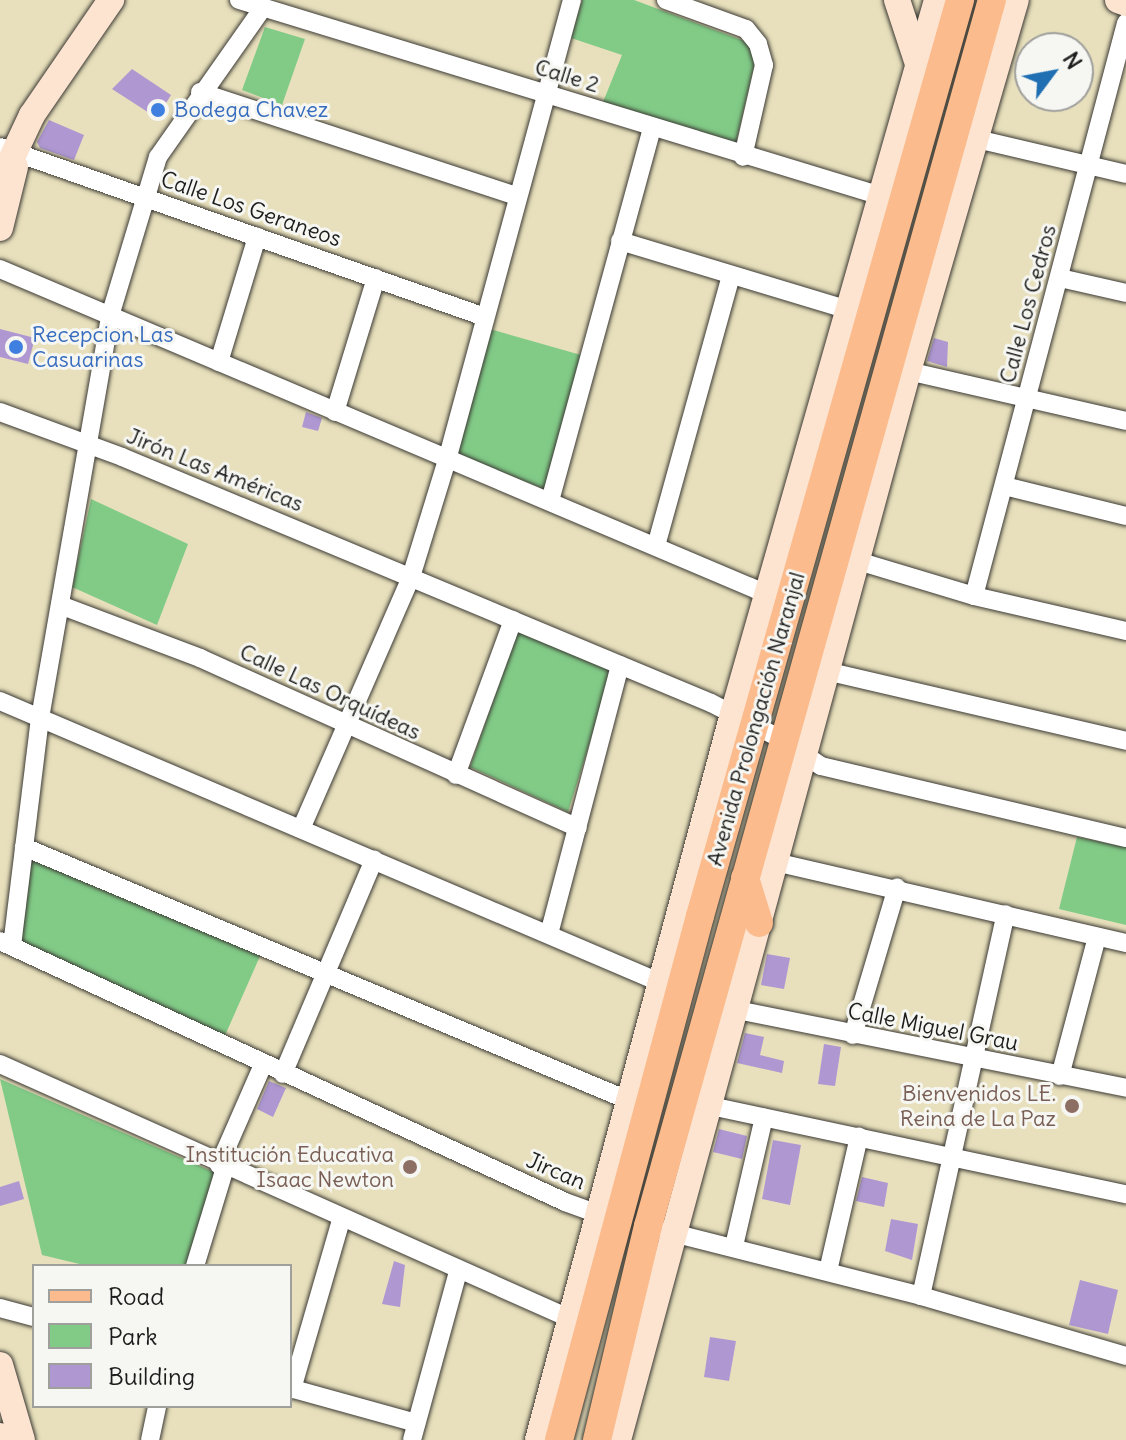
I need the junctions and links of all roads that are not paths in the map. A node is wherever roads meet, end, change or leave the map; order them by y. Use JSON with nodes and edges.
{"nodes":[{"id":1,"x":111,"y":0,"type":"edge"},
{"id":2,"x":239,"y":0,"type":"edge"},
{"id":3,"x":572,"y":0,"type":"edge"},
{"id":4,"x":666,"y":0,"type":"edge"},
{"id":5,"x":897,"y":0,"type":"edge"},
{"id":6,"x":937,"y":0,"type":"edge"},
{"id":7,"x":960,"y":0,"type":"edge"},
{"id":8,"x":992,"y":0,"type":"edge"},
{"id":9,"x":1016,"y":0,"type":"edge"},
{"id":10,"x":1118,"y":0,"type":"edge"},
{"id":11,"x":1126,"y":3,"type":"edge"},
{"id":12,"x":262,"y":9,"type":"junction"},
{"id":13,"x":1126,"y":23,"type":"edge"},
{"id":14,"x":918,"y":64,"type":"junction"},
{"id":15,"x":200,"y":92,"type":"junction"},
{"id":16,"x":911,"y":94,"type":"junction"},
{"id":17,"x":545,"y":95,"type":"junction"},
{"id":18,"x":652,"y":127,"type":"junction"},
{"id":19,"x":921,"y":129,"type":"junction"},
{"id":20,"x":977,"y":139,"type":"junction"},
{"id":21,"x":9,"y":151,"type":"edge"},
{"id":22,"x":743,"y":157,"type":"junction"},
{"id":23,"x":1089,"y":166,"type":"junction"},
{"id":24,"x":1126,"y":174,"type":"edge"},
{"id":25,"x":0,"y":183,"type":"edge"},
{"id":26,"x":516,"y":196,"type":"junction"},
{"id":27,"x":881,"y":196,"type":"junction"},
{"id":28,"x":144,"y":198,"type":"junction"},
{"id":29,"x":0,"y":228,"type":"edge"},
{"id":30,"x":257,"y":237,"type":"junction"},
{"id":31,"x":620,"y":241,"type":"junction"},
{"id":32,"x":943,"y":255,"type":"junction"},
{"id":33,"x":0,"y":269,"type":"edge"},
{"id":34,"x":731,"y":276,"type":"junction"},
{"id":35,"x":376,"y":278,"type":"junction"},
{"id":36,"x":1060,"y":278,"type":"junction"},
{"id":37,"x":912,"y":279,"type":"junction"},
{"id":38,"x":1126,"y":293,"type":"edge"},
{"id":39,"x":849,"y":310,"type":"junction"},
{"id":40,"x":110,"y":316,"type":"junction"},
{"id":41,"x":485,"y":317,"type":"junction"},
{"id":42,"x":219,"y":362,"type":"junction"},
{"id":43,"x":908,"y":371,"type":"junction"},
{"id":44,"x":1028,"y":398,"type":"junction"},
{"id":45,"x":0,"y":412,"type":"edge"},
{"id":46,"x":335,"y":412,"type":"junction"},
{"id":47,"x":1126,"y":421,"type":"edge"},
{"id":48,"x":87,"y":444,"type":"junction"},
{"id":49,"x":447,"y":460,"type":"junction"},
{"id":50,"x":1004,"y":486,"type":"junction"},
{"id":51,"x":550,"y":501,"type":"junction"},
{"id":52,"x":1126,"y":516,"type":"edge"},
{"id":53,"x":656,"y":546,"type":"junction"},
{"id":54,"x":858,"y":561,"type":"junction"},
{"id":55,"x":411,"y":577,"type":"junction"},
{"id":56,"x":769,"y":595,"type":"junction"},
{"id":57,"x":974,"y":596,"type":"junction"},
{"id":58,"x":60,"y":605,"type":"junction"},
{"id":59,"x":513,"y":620,"type":"junction"},
{"id":60,"x":1126,"y":631,"type":"edge"},
{"id":61,"x":620,"y":665,"type":"junction"},
{"id":62,"x":826,"y":671,"type":"junction"},
{"id":63,"x":0,"y":701,"type":"edge"},
{"id":64,"x":40,"y":718,"type":"junction"},
{"id":65,"x":744,"y":720,"type":"junction"},
{"id":66,"x":347,"y":727,"type":"junction"},
{"id":67,"x":1126,"y":741,"type":"edge"},
{"id":68,"x":794,"y":749,"type":"junction"},
{"id":69,"x":456,"y":775,"type":"junction"},
{"id":70,"x":578,"y":828,"type":"junction"},
{"id":71,"x":301,"y":829,"type":"junction"},
{"id":72,"x":1126,"y":838,"type":"edge"},
{"id":73,"x":24,"y":847,"type":"junction"},
{"id":74,"x":374,"y":860,"type":"junction"},
{"id":75,"x":775,"y":862,"type":"junction"},
{"id":76,"x":745,"y":878,"type":"junction"},
{"id":77,"x":897,"y":887,"type":"junction"},
{"id":78,"x":1006,"y":914,"type":"junction"},
{"id":79,"x":700,"y":916,"type":"junction"},
{"id":80,"x":759,"y":923,"type":"junction"},
{"id":81,"x":675,"y":931,"type":"junction"},
{"id":82,"x":549,"y":934,"type":"junction"},
{"id":83,"x":1097,"y":937,"type":"junction"},
{"id":84,"x":1126,"y":943,"type":"edge"},
{"id":85,"x":6,"y":944,"type":"edge"},
{"id":86,"x":326,"y":975,"type":"junction"},
{"id":87,"x":661,"y":983,"type":"junction"},
{"id":88,"x":732,"y":1009,"type":"junction"},
{"id":89,"x":853,"y":1035,"type":"junction"},
{"id":90,"x":972,"y":1061,"type":"junction"},
{"id":91,"x":0,"y":1064,"type":"edge"},
{"id":92,"x":263,"y":1065,"type":"junction"},
{"id":93,"x":283,"y":1074,"type":"junction"},
{"id":94,"x":1060,"y":1076,"type":"junction"},
{"id":95,"x":1126,"y":1088,"type":"edge"},
{"id":96,"x":630,"y":1101,"type":"junction"},
{"id":97,"x":706,"y":1105,"type":"junction"},
{"id":98,"x":764,"y":1117,"type":"junction"},
{"id":99,"x":859,"y":1137,"type":"junction"},
{"id":100,"x":953,"y":1157,"type":"junction"},
{"id":101,"x":222,"y":1167,"type":"junction"},
{"id":102,"x":1126,"y":1194,"type":"edge"},
{"id":103,"x":608,"y":1218,"type":"junction"},
{"id":104,"x":341,"y":1220,"type":"junction"},
{"id":105,"x":662,"y":1230,"type":"junction"},
{"id":106,"x":734,"y":1246,"type":"junction"},
{"id":107,"x":196,"y":1264,"type":"edge"},
{"id":108,"x":828,"y":1271,"type":"junction"},
{"id":109,"x":458,"y":1272,"type":"junction"},
{"id":110,"x":921,"y":1296,"type":"junction"},
{"id":111,"x":0,"y":1308,"type":"edge"},
{"id":112,"x":32,"y":1316,"type":"edge"},
{"id":113,"x":573,"y":1320,"type":"junction"},
{"id":114,"x":1126,"y":1356,"type":"edge"},
{"id":115,"x":0,"y":1365,"type":"edge"},
{"id":116,"x":292,"y":1386,"type":"edge"},
{"id":117,"x":292,"y":1389,"type":"edge"},
{"id":118,"x":551,"y":1389,"type":"junction"},
{"id":119,"x":157,"y":1408,"type":"edge"},
{"id":120,"x":561,"y":1431,"type":"edge"},
{"id":121,"x":414,"y":1432,"type":"edge"},
{"id":122,"x":610,"y":1436,"type":"edge"},
{"id":123,"x":13,"y":1438,"type":"edge"},
{"id":124,"x":150,"y":1440,"type":"edge"},
{"id":125,"x":538,"y":1440,"type":"edge"}],
"edges":[{"from":1,"to":21,"type":"street"},
{"from":2,"to":12,"type":"street","name":"Calle 2"},
{"from":3,"to":17,"type":"street"},
{"from":4,"to":22,"type":"street"},
{"from":5,"to":14,"type":"street"},
{"from":6,"to":14,"type":"street","name":"Avenida Prolongación Naranjal"},
{"from":7,"to":19,"type":"main road","name":"Avenida Prolongación Naranjal"},
{"from":8,"to":37,"type":"main road","name":"Avenida Prolongación Naranjal"},
{"from":9,"to":20,"type":"street","name":"Avenida Prolongación Naranjal"},
{"from":10,"to":11,"type":"street"},
{"from":12,"to":15,"type":"street"},
{"from":12,"to":17,"type":"street","name":"Calle 2"},
{"from":13,"to":23,"type":"street","name":"Calle Los Cedros"},
{"from":14,"to":16,"type":"street","name":"Avenida Prolongación Naranjal"},
{"from":15,"to":26,"type":"street"},
{"from":15,"to":28,"type":"street"},
{"from":16,"to":19,"type":"main road"},
{"from":16,"to":27,"type":"street","name":"Avenida Prolongación Naranjal"},
{"from":17,"to":18,"type":"street","name":"Calle 2"},
{"from":17,"to":26,"type":"street"},
{"from":18,"to":22,"type":"street","name":"Calle 2"},
{"from":18,"to":31,"type":"street"},
{"from":19,"to":65,"type":"main road","name":"Avenida Prolongación Naranjal"},
{"from":20,"to":23,"type":"street"},
{"from":20,"to":32,"type":"street","name":"Avenida Prolongación Naranjal"},
{"from":21,"to":25,"type":"street"},
{"from":21,"to":28,"type":"street","name":"Calle Los Geraneos"},
{"from":21,"to":29,"type":"street"},
{"from":22,"to":27,"type":"street","name":"Calle 2"},
{"from":23,"to":24,"type":"street"},
{"from":23,"to":36,"type":"street","name":"Calle Los Cedros"},
{"from":26,"to":41,"type":"street"},
{"from":27,"to":39,"type":"street","name":"Avenida Prolongación Naranjal"},
{"from":28,"to":30,"type":"street","name":"Calle Los Geraneos"},
{"from":28,"to":40,"type":"street"},
{"from":30,"to":35,"type":"street","name":"Calle Los Geraneos"},
{"from":30,"to":42,"type":"street"},
{"from":31,"to":34,"type":"street"},
{"from":31,"to":51,"type":"street"},
{"from":32,"to":37,"type":"main road"},
{"from":32,"to":43,"type":"street","name":"Avenida Prolongación Naranjal"},
{"from":33,"to":40,"type":"street"},
{"from":34,"to":39,"type":"street"},
{"from":34,"to":53,"type":"street"},
{"from":35,"to":41,"type":"street","name":"Calle Los Geraneos"},
{"from":35,"to":46,"type":"street"},
{"from":36,"to":38,"type":"street"},
{"from":36,"to":44,"type":"street","name":"Calle Los Cedros"},
{"from":37,"to":68,"type":"main road","name":"Avenida Prolongación Naranjal"},
{"from":39,"to":56,"type":"street","name":"Avenida Prolongación Naranjal"},
{"from":40,"to":42,"type":"street"},
{"from":40,"to":48,"type":"street"},
{"from":41,"to":49,"type":"street"},
{"from":42,"to":46,"type":"street"},
{"from":43,"to":44,"type":"street"},
{"from":43,"to":54,"type":"street","name":"Avenida Prolongación Naranjal"},
{"from":44,"to":47,"type":"street"},
{"from":44,"to":50,"type":"street","name":"Calle Los Cedros"},
{"from":45,"to":48,"type":"street","name":"Jirón Las Américas"},
{"from":46,"to":49,"type":"street"},
{"from":48,"to":55,"type":"street","name":"Jirón Las Américas"},
{"from":48,"to":58,"type":"street"},
{"from":49,"to":51,"type":"street"},
{"from":49,"to":55,"type":"street"},
{"from":50,"to":52,"type":"street"},
{"from":50,"to":57,"type":"street","name":"Calle Los Cedros"},
{"from":51,"to":53,"type":"street"},
{"from":53,"to":56,"type":"street"},
{"from":54,"to":57,"type":"street"},
{"from":54,"to":62,"type":"street","name":"Avenida Prolongación Naranjal"},
{"from":55,"to":59,"type":"street","name":"Jirón Las Américas"},
{"from":55,"to":66,"type":"street"},
{"from":56,"to":65,"type":"street","name":"Avenida Prolongación Naranjal"},
{"from":57,"to":60,"type":"street"},
{"from":58,"to":64,"type":"street"},
{"from":58,"to":66,"type":"street","name":"Calle Las Orquídeas"},
{"from":59,"to":61,"type":"street","name":"Jirón Las Américas"},
{"from":59,"to":69,"type":"street"},
{"from":61,"to":65,"type":"street","name":"Jirón Las Américas"},
{"from":61,"to":70,"type":"street"},
{"from":62,"to":67,"type":"street"},
{"from":62,"to":68,"type":"street","name":"Avenida Prolongación Naranjal"},
{"from":63,"to":64,"type":"street"},
{"from":64,"to":71,"type":"street"},
{"from":64,"to":73,"type":"street"},
{"from":65,"to":68,"type":"street","name":"Jirón Las Américas"},
{"from":65,"to":79,"type":"main road","name":"Avenida Prolongación Naranjal"},
{"from":65,"to":81,"type":"street","name":"Avenida Prolongación Naranjal"},
{"from":66,"to":69,"type":"street","name":"Calle Las Orquídeas"},
{"from":66,"to":71,"type":"street"},
{"from":68,"to":72,"type":"street","name":"Jirón Las Américas"},
{"from":68,"to":75,"type":"street","name":"Avenida Prolongación Naranjal"},
{"from":68,"to":76,"type":"main road","name":"Avenida Prolongación Naranjal"},
{"from":69,"to":70,"type":"street","name":"Calle Las Orquídeas"},
{"from":70,"to":82,"type":"street"},
{"from":71,"to":74,"type":"street"},
{"from":73,"to":85,"type":"street"},
{"from":73,"to":86,"type":"street"},
{"from":74,"to":82,"type":"street"},
{"from":74,"to":86,"type":"street"},
{"from":75,"to":77,"type":"street"},
{"from":75,"to":80,"type":"street","name":"Avenida Prolongación Naranjal"},
{"from":76,"to":80,"type":"main road"},
{"from":76,"to":105,"type":"main road","name":"Avenida Prolongación Naranjal"},
{"from":77,"to":78,"type":"street"},
{"from":77,"to":89,"type":"street"},
{"from":78,"to":83,"type":"street"},
{"from":78,"to":90,"type":"street"},
{"from":79,"to":81,"type":"main road"},
{"from":79,"to":103,"type":"main road","name":"Avenida Prolongación Naranjal"},
{"from":80,"to":88,"type":"street","name":"Avenida Prolongación Naranjal"},
{"from":81,"to":87,"type":"street","name":"Avenida Prolongación Naranjal"},
{"from":82,"to":87,"type":"street"},
{"from":83,"to":84,"type":"street"},
{"from":83,"to":94,"type":"street"},
{"from":85,"to":92,"type":"street","name":"Jircan"},
{"from":86,"to":93,"type":"street"},
{"from":86,"to":96,"type":"street"},
{"from":87,"to":96,"type":"street","name":"Avenida Prolongación Naranjal"},
{"from":88,"to":89,"type":"street","name":"Calle Miguel Grau"},
{"from":88,"to":97,"type":"street","name":"Avenida Prolongación Naranjal"},
{"from":89,"to":90,"type":"street","name":"Calle Miguel Grau"},
{"from":90,"to":94,"type":"street","name":"Calle Miguel Grau"},
{"from":90,"to":100,"type":"street"},
{"from":91,"to":101,"type":"street"},
{"from":92,"to":93,"type":"street","name":"Jircan"},
{"from":92,"to":101,"type":"street"},
{"from":93,"to":103,"type":"street","name":"Jircan"},
{"from":94,"to":95,"type":"street","name":"Calle Miguel Grau"},
{"from":96,"to":103,"type":"street","name":"Avenida Prolongación Naranjal"},
{"from":97,"to":98,"type":"street"},
{"from":97,"to":105,"type":"street","name":"Avenida Prolongación Naranjal"},
{"from":98,"to":99,"type":"street"},
{"from":98,"to":106,"type":"street"},
{"from":99,"to":100,"type":"street"},
{"from":99,"to":108,"type":"street"},
{"from":100,"to":102,"type":"street"},
{"from":100,"to":110,"type":"street"},
{"from":101,"to":104,"type":"street"},
{"from":101,"to":107,"type":"street"},
{"from":103,"to":105,"type":"street","name":"Jircan"},
{"from":103,"to":113,"type":"street","name":"Avenida Prolongación Naranjal"},
{"from":103,"to":120,"type":"main road","name":"Avenida Prolongación Naranjal"},
{"from":104,"to":109,"type":"street"},
{"from":104,"to":116,"type":"street"},
{"from":105,"to":106,"type":"street","name":"Jircan"},
{"from":105,"to":122,"type":"main road","name":"Avenida Prolongación Naranjal"},
{"from":106,"to":108,"type":"street","name":"Jircan"},
{"from":108,"to":110,"type":"street","name":"Jircan"},
{"from":109,"to":113,"type":"street"},
{"from":109,"to":121,"type":"street"},
{"from":110,"to":114,"type":"street","name":"Jircan"},
{"from":111,"to":112,"type":"street"},
{"from":113,"to":118,"type":"street","name":"Avenida Prolongación Naranjal"},
{"from":115,"to":123,"type":"street"},
{"from":117,"to":121,"type":"street"},
{"from":118,"to":120,"type":"main road"},
{"from":118,"to":125,"type":"street","name":"Avenida Prolongación Naranjal"},
{"from":119,"to":124,"type":"street"}]}
